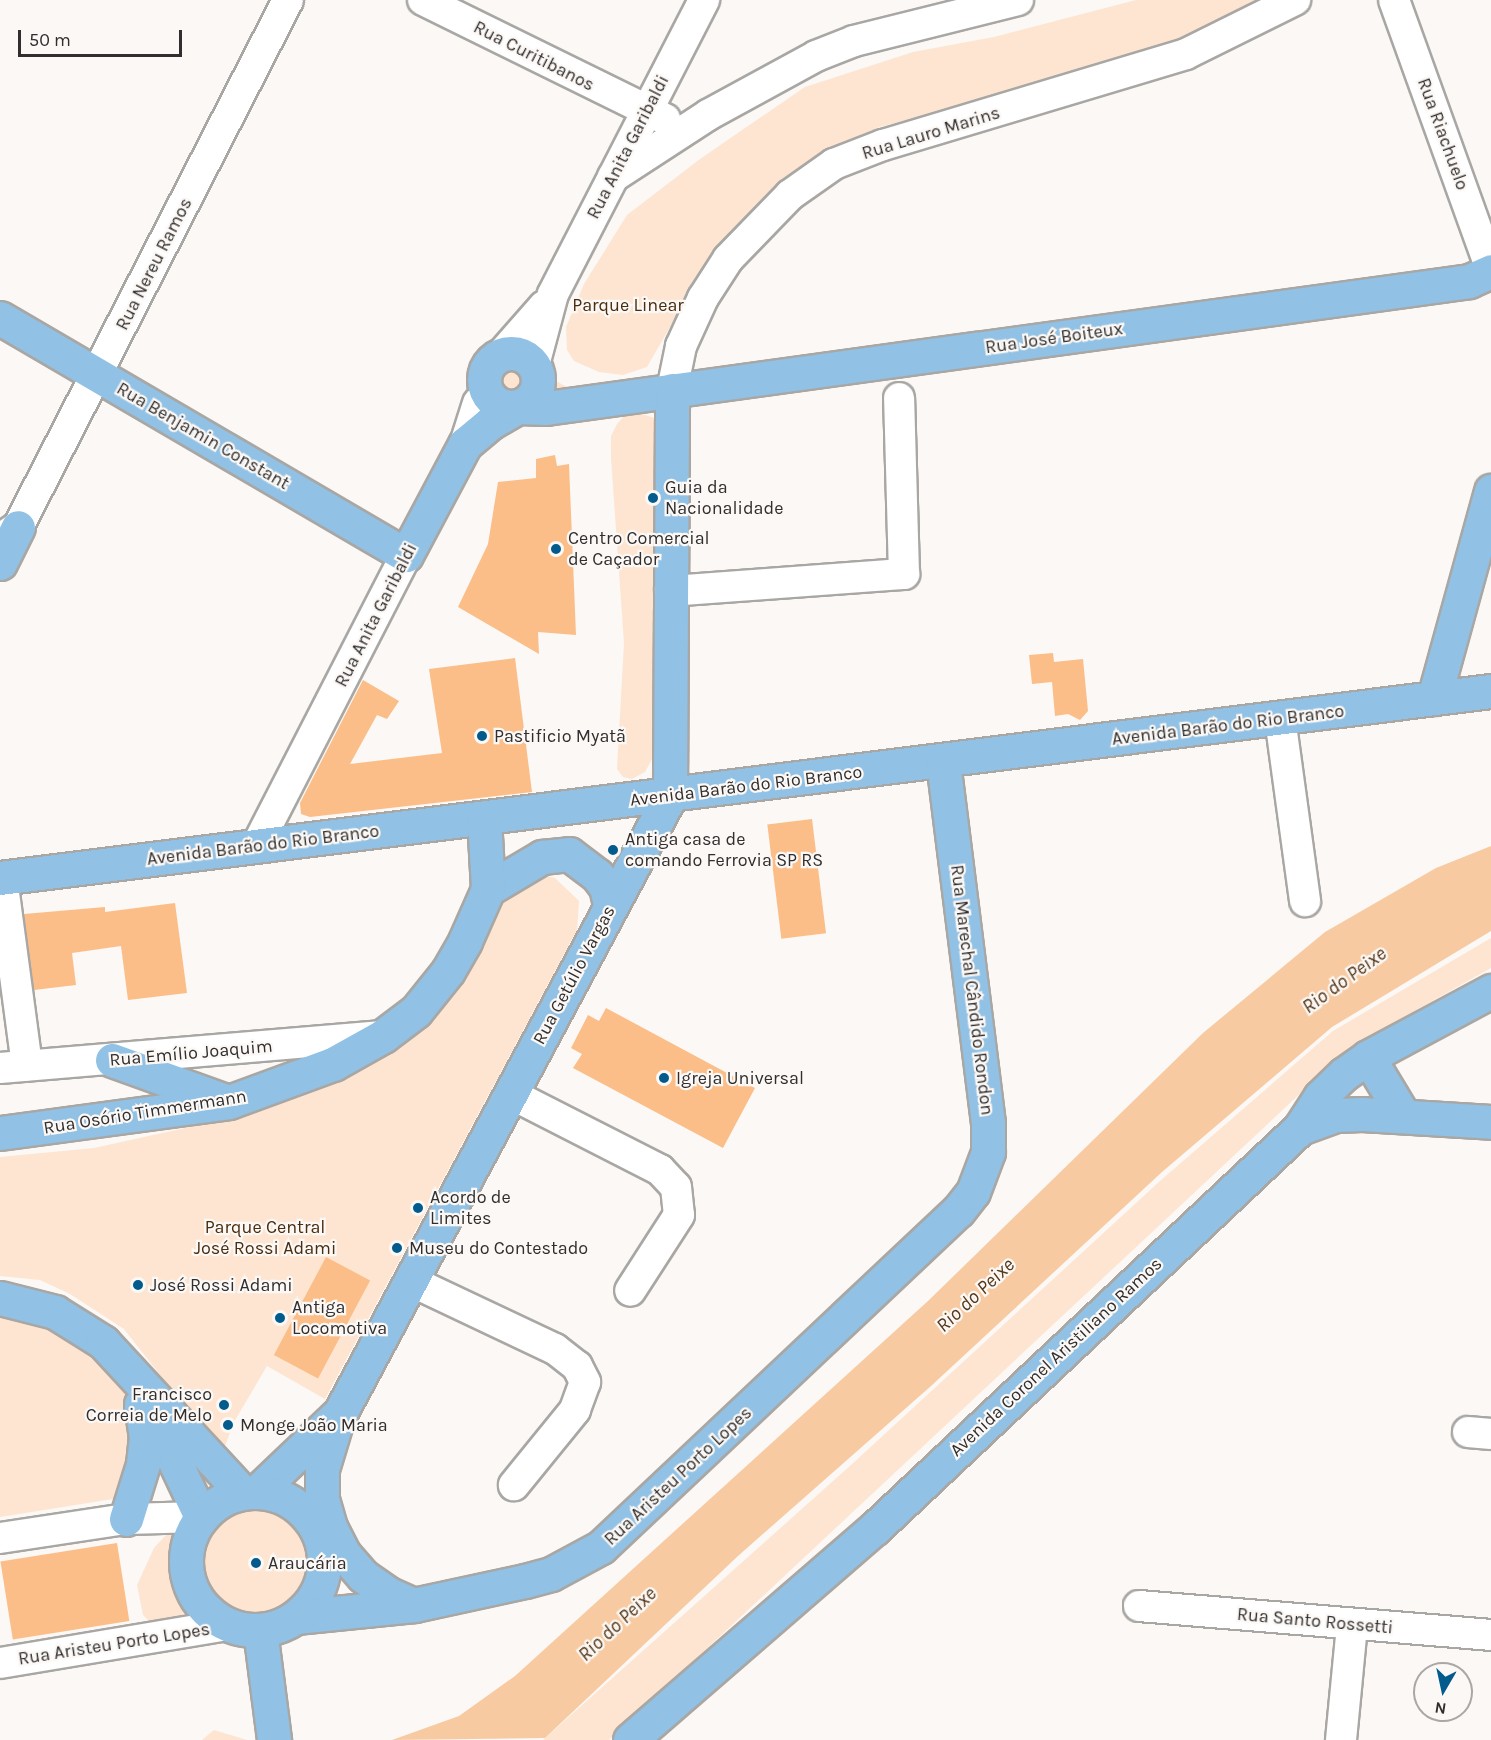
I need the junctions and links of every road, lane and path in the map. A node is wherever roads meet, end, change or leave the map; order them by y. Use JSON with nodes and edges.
{"nodes":[{"id":1,"x":288,"y":0,"type":"edge"},
{"id":2,"x":423,"y":0,"type":"edge"},
{"id":3,"x":704,"y":0,"type":"edge"},
{"id":4,"x":1018,"y":0,"type":"edge"},
{"id":5,"x":1295,"y":0,"type":"edge"},
{"id":6,"x":1394,"y":0,"type":"edge"},
{"id":7,"x":645,"y":113,"type":"junction"},
{"id":8,"x":708,"y":115,"type":"junction"},
{"id":9,"x":614,"y":177,"type":"junction"},
{"id":10,"x":1491,"y":270,"type":"edge"},
{"id":11,"x":553,"y":294,"type":"junction"},
{"id":12,"x":0,"y":318,"type":"edge"},
{"id":13,"x":502,"y":354,"type":"junction"},
{"id":14,"x":535,"y":367,"type":"junction"},
{"id":15,"x":98,"y":375,"type":"junction"},
{"id":16,"x":672,"y":390,"type":"junction"},
{"id":17,"x":614,"y":398,"type":"junction"},
{"id":18,"x":899,"y":398,"type":"dead end"},
{"id":19,"x":478,"y":403,"type":"dead end"},
{"id":20,"x":518,"y":407,"type":"junction"},
{"id":21,"x":465,"y":444,"type":"junction"},
{"id":22,"x":1491,"y":491,"type":"edge"},
{"id":23,"x":6,"y":533,"type":"edge"},
{"id":24,"x":406,"y":555,"type":"junction"},
{"id":25,"x":0,"y":563,"type":"edge"},
{"id":26,"x":670,"y":591,"type":"junction"},
{"id":27,"x":1491,"y":691,"type":"edge"},
{"id":28,"x":1434,"y":698,"type":"junction"},
{"id":29,"x":1280,"y":718,"type":"junction"},
{"id":30,"x":943,"y":762,"type":"junction"},
{"id":31,"x":670,"y":796,"type":"junction"},
{"id":32,"x":484,"y":818,"type":"junction"},
{"id":33,"x":257,"y":845,"type":"junction"},
{"id":34,"x":1,"y":874,"type":"edge"},
{"id":35,"x":488,"y":889,"type":"junction"},
{"id":36,"x":1305,"y":901,"type":"dead end"},
{"id":37,"x":610,"y":905,"type":"junction"},
{"id":38,"x":1491,"y":991,"type":"edge"},
{"id":39,"x":383,"y":1036,"type":"junction"},
{"id":40,"x":1368,"y":1057,"type":"junction"},
{"id":41,"x":112,"y":1060,"type":"junction"},
{"id":42,"x":13,"y":1066,"type":"edge"},
{"id":43,"x":511,"y":1094,"type":"junction"},
{"id":44,"x":229,"y":1102,"type":"junction"},
{"id":45,"x":1403,"y":1115,"type":"junction"},
{"id":46,"x":1491,"y":1122,"type":"edge"},
{"id":47,"x":1300,"y":1128,"type":"junction"},
{"id":48,"x":0,"y":1132,"type":"edge"},
{"id":49,"x":958,"y":1211,"type":"joint"},
{"id":50,"x":413,"y":1282,"type":"junction"},
{"id":51,"x":630,"y":1291,"type":"dead end"},
{"id":52,"x":0,"y":1298,"type":"edge"},
{"id":53,"x":120,"y":1363,"type":"junction"},
{"id":54,"x":140,"y":1403,"type":"junction"},
{"id":55,"x":340,"y":1413,"type":"junction"},
{"id":56,"x":514,"y":1485,"type":"dead end"},
{"id":57,"x":250,"y":1492,"type":"junction"},
{"id":58,"x":201,"y":1517,"type":"junction"},
{"id":59,"x":126,"y":1518,"type":"junction"},
{"id":60,"x":0,"y":1538,"type":"edge"},
{"id":61,"x":414,"y":1605,"type":"junction"},
{"id":62,"x":1139,"y":1606,"type":"dead end"},
{"id":63,"x":296,"y":1617,"type":"junction"},
{"id":64,"x":228,"y":1625,"type":"junction"},
{"id":65,"x":1352,"y":1625,"type":"junction"},
{"id":66,"x":260,"y":1630,"type":"junction"},
{"id":67,"x":1491,"y":1635,"type":"edge"},
{"id":68,"x":0,"y":1663,"type":"edge"},
{"id":69,"x":274,"y":1740,"type":"edge"},
{"id":70,"x":630,"y":1740,"type":"edge"},
{"id":71,"x":1341,"y":1740,"type":"edge"}],
"edges":[{"from":1,"to":15,"type":"street","name":"Rua Nereu Ramos"},
{"from":2,"to":7,"type":"street","name":"Rua Curitibanos"},
{"from":3,"to":7,"type":"street","name":"Rua Anita Garibaldi"},
{"from":4,"to":8,"type":"street"},
{"from":5,"to":16,"type":"street","name":"Rua Lauro Marins"},
{"from":6,"to":10,"type":"street","name":"Rua Riachuelo"},
{"from":7,"to":8,"type":"street","name":"Rua Curitibanos"},
{"from":7,"to":9,"type":"street","name":"Rua Anita Garibaldi"},
{"from":8,"to":9,"type":"street"},
{"from":9,"to":11,"type":"street","name":"Rua Anita Garibaldi"},
{"from":10,"to":16,"type":"main road","name":"Rua José Boiteux"},
{"from":11,"to":13,"type":"street","name":"Rua Anita Garibaldi"},
{"from":11,"to":14,"type":"street","name":"Rua Anita Garibaldi"},
{"from":12,"to":15,"type":"main road","name":"Rua Benjamin Constant"},
{"from":13,"to":14,"type":"main road"},
{"from":13,"to":20,"type":"main road"},
{"from":14,"to":17,"type":"main road","name":"Rua José Boiteux"},
{"from":14,"to":20,"type":"main road"},
{"from":15,"to":23,"type":"street","name":"Rua Nereu Ramos"},
{"from":15,"to":24,"type":"main road","name":"Rua Benjamin Constant"},
{"from":16,"to":17,"type":"main road","name":"Rua José Boiteux"},
{"from":16,"to":26,"type":"main road","name":"Rua Getúlio Vargas"},
{"from":17,"to":20,"type":"main road","name":"Rua José Boiteux"},
{"from":18,"to":26,"type":"street"},
{"from":19,"to":21,"type":"street"},
{"from":20,"to":21,"type":"main road","name":"Rua Anita Garibaldi"},
{"from":21,"to":24,"type":"main road","name":"Rua Anita Garibaldi"},
{"from":22,"to":28,"type":"main road"},
{"from":23,"to":25,"type":"main road"},
{"from":24,"to":33,"type":"street","name":"Rua Anita Garibaldi"},
{"from":26,"to":31,"type":"main road","name":"Rua Getúlio Vargas"},
{"from":27,"to":28,"type":"main road","name":"Avenida Barão do Rio Branco"},
{"from":28,"to":29,"type":"main road","name":"Avenida Barão do Rio Branco"},
{"from":29,"to":30,"type":"main road","name":"Avenida Barão do Rio Branco"},
{"from":29,"to":36,"type":"street"},
{"from":30,"to":31,"type":"main road","name":"Avenida Barão do Rio Branco"},
{"from":30,"to":49,"type":"main road","name":"Rua Marechal Cândido Rondon"},
{"from":31,"to":32,"type":"main road","name":"Avenida Barão do Rio Branco"},
{"from":31,"to":37,"type":"main road","name":"Rua Getúlio Vargas"},
{"from":32,"to":33,"type":"main road","name":"Avenida Barão do Rio Branco"},
{"from":32,"to":35,"type":"main road","name":"Rua Osório Timmermann"},
{"from":33,"to":34,"type":"main road","name":"Avenida Barão do Rio Branco"},
{"from":34,"to":42,"type":"street"},
{"from":35,"to":37,"type":"main road"},
{"from":35,"to":39,"type":"main road","name":"Rua Osório Timmermann"},
{"from":37,"to":43,"type":"main road","name":"Rua Getúlio Vargas"},
{"from":38,"to":40,"type":"main road","name":"Avenida Coronel Aristiliano Ramos"},
{"from":39,"to":41,"type":"street","name":"Rua Emílio Joaquim"},
{"from":39,"to":44,"type":"main road","name":"Rua Osório Timmermann"},
{"from":40,"to":45,"type":"main road"},
{"from":40,"to":47,"type":"main road","name":"Avenida Coronel Aristiliano Ramos"},
{"from":41,"to":42,"type":"street","name":"Rua Emílio Joaquim"},
{"from":41,"to":44,"type":"main road"},
{"from":43,"to":50,"type":"main road","name":"Rua Getúlio Vargas"},
{"from":43,"to":51,"type":"street"},
{"from":44,"to":48,"type":"main road","name":"Rua Osório Timmermann"},
{"from":45,"to":46,"type":"main road"},
{"from":45,"to":47,"type":"main road"},
{"from":47,"to":70,"type":"main road","name":"Avenida Coronel Aristiliano Ramos"},
{"from":49,"to":61,"type":"main road","name":"Rua Aristeu Porto Lopes"},
{"from":50,"to":55,"type":"main road","name":"Rua Getúlio Vargas"},
{"from":50,"to":56,"type":"street"},
{"from":52,"to":53,"type":"main road"},
{"from":53,"to":54,"type":"main road"},
{"from":53,"to":57,"type":"main road"},
{"from":54,"to":58,"type":"main road"},
{"from":54,"to":59,"type":"main road"},
{"from":55,"to":57,"type":"main road","name":"Rua Getúlio Vargas"},
{"from":55,"to":61,"type":"main road"},
{"from":57,"to":58,"type":"main road"},
{"from":57,"to":63,"type":"main road"},
{"from":58,"to":59,"type":"street"},
{"from":58,"to":64,"type":"main road"},
{"from":59,"to":60,"type":"street"},
{"from":61,"to":63,"type":"main road","name":"Rua Aristeu Porto Lopes"},
{"from":62,"to":65,"type":"street","name":"Rua Santo Rossetti"},
{"from":63,"to":66,"type":"main road"},
{"from":64,"to":66,"type":"main road"},
{"from":64,"to":68,"type":"street","name":"Rua Aristeu Porto Lopes"},
{"from":65,"to":67,"type":"street","name":"Rua Santo Rossetti"},
{"from":65,"to":71,"type":"street"},
{"from":66,"to":69,"type":"main road"}]}
